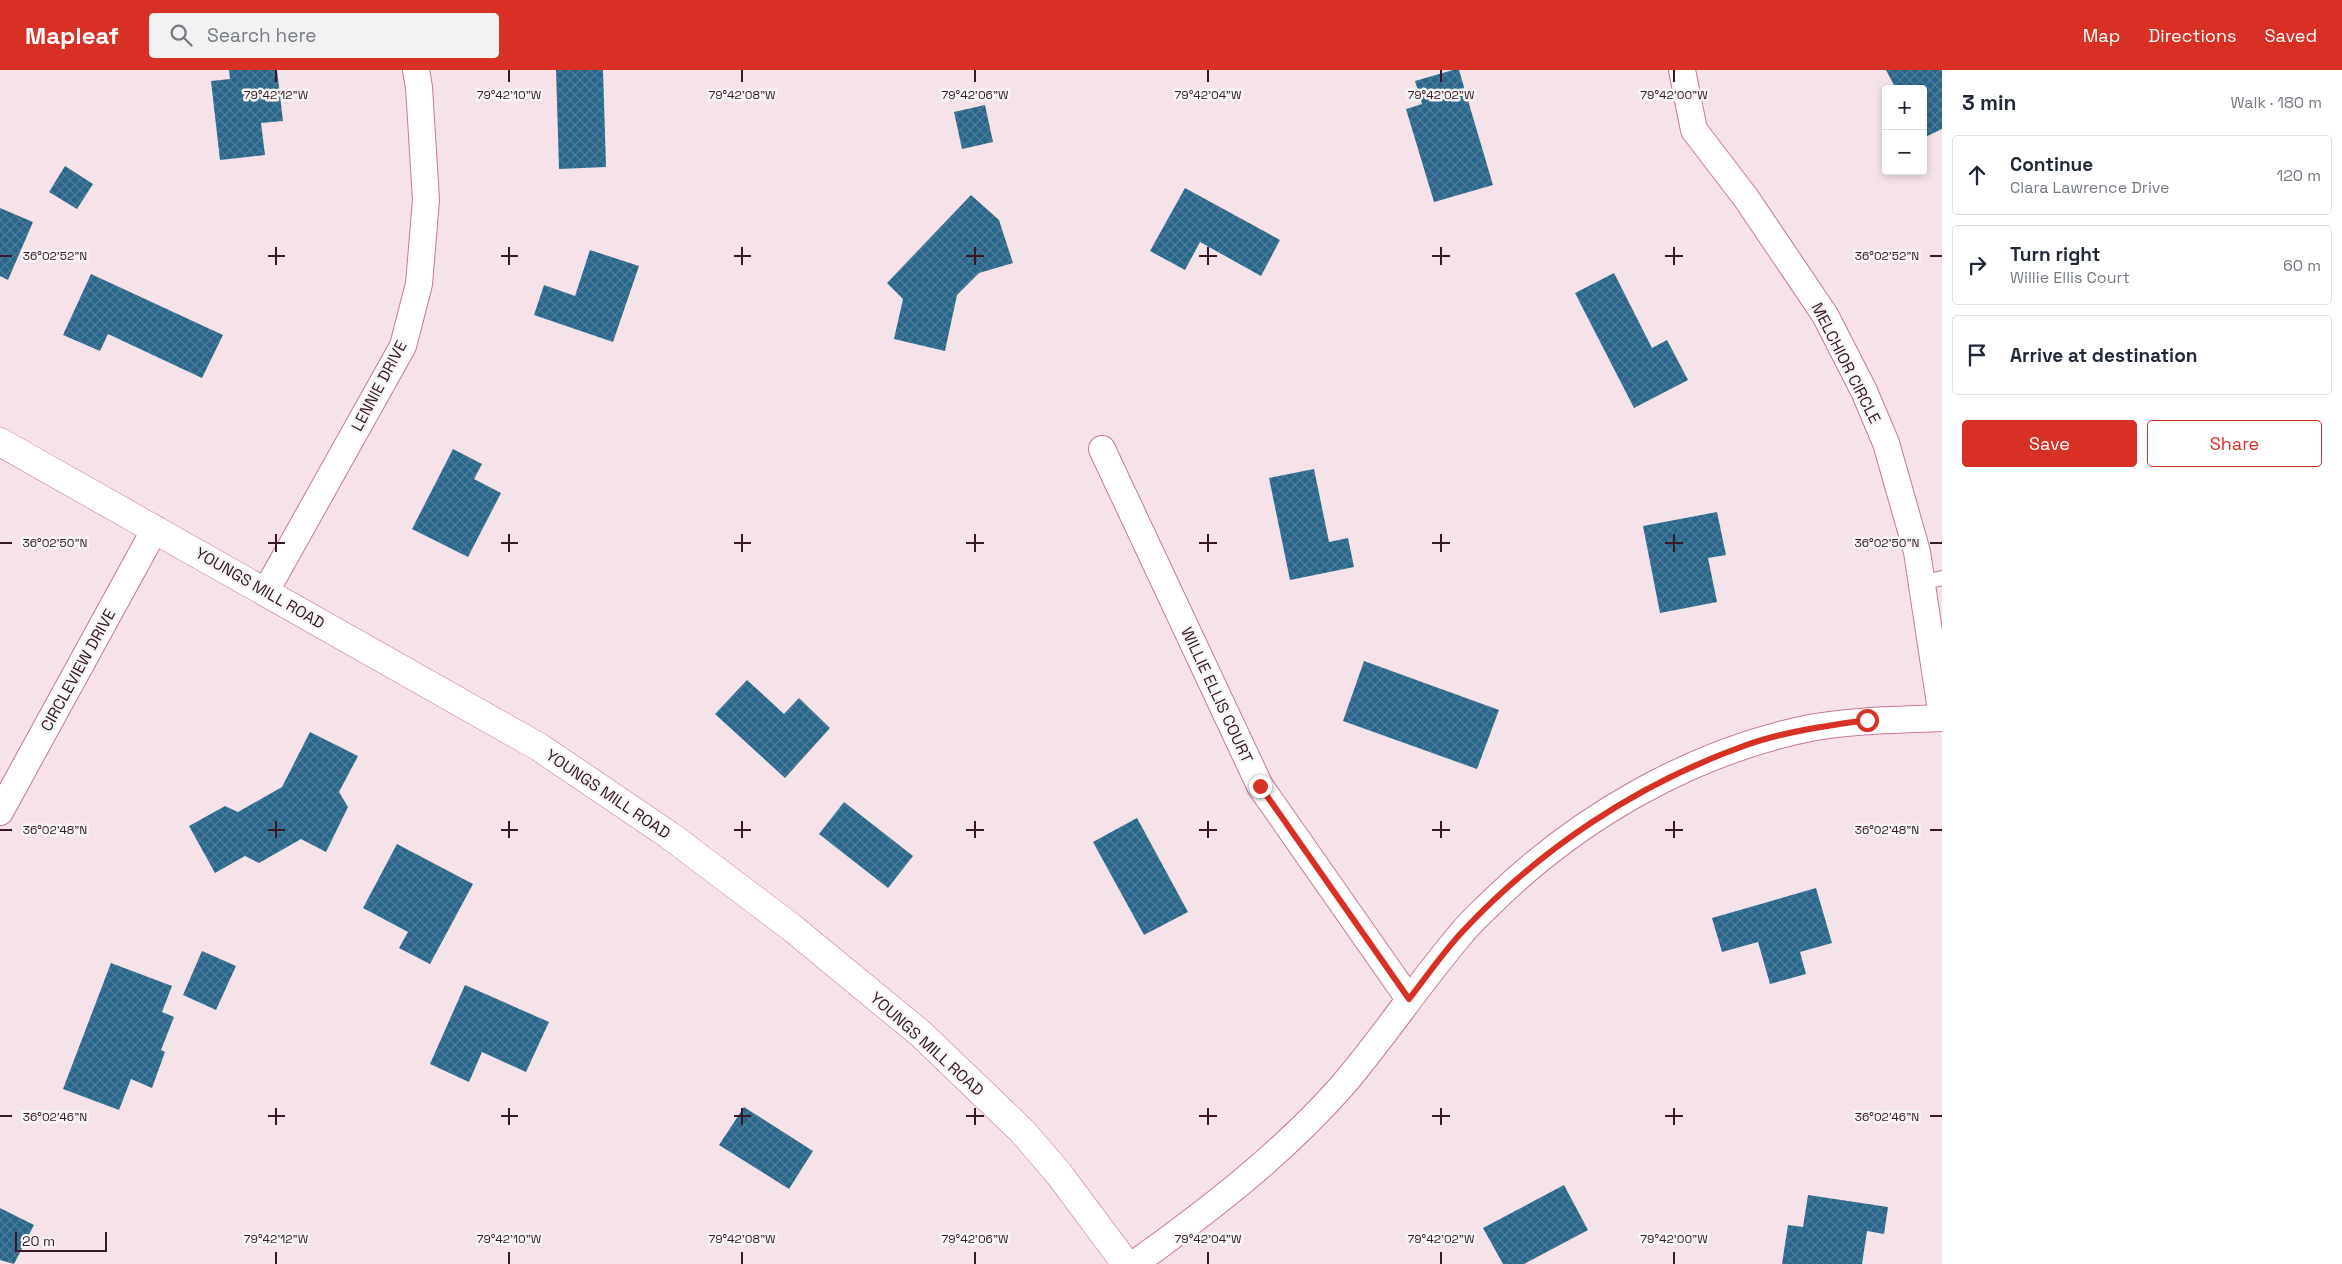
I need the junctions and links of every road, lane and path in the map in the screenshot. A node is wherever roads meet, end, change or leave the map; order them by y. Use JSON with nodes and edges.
{"nodes":[{"id":1,"x":416,"y":70,"type":"edge"},
{"id":2,"x":1682,"y":70,"type":"edge"},
{"id":3,"x":0,"y":442,"type":"edge"},
{"id":4,"x":1102,"y":450,"type":"dead end"},
{"id":5,"x":155,"y":529,"type":"junction"},
{"id":6,"x":1932,"y":580,"type":"edge"},
{"id":7,"x":266,"y":592,"type":"junction"},
{"id":8,"x":1942,"y":718,"type":"edge"},
{"id":9,"x":0,"y":812,"type":"edge"},
{"id":10,"x":1409,"y":999,"type":"junction"},
{"id":11,"x":1126,"y":1264,"type":"edge"},
{"id":12,"x":1134,"y":1264,"type":"edge"}],
"edges":[{"from":1,"to":7,"type":"street","name":"LENNIE DRIVE"},
{"from":2,"to":6,"type":"street","name":"MELCHIOR CIRCLE"},
{"from":3,"to":5,"type":"street","name":"YOUNGS MILL ROAD"},
{"from":4,"to":10,"type":"street","name":"WILLIE ELLIS COURT"},
{"from":5,"to":7,"type":"street","name":"YOUNGS MILL ROAD"},
{"from":5,"to":9,"type":"street","name":"CIRCLEVIEW DRIVE"},
{"from":6,"to":8,"type":"street","name":"MELCHIOR CIRCLE"},
{"from":7,"to":11,"type":"street","name":"YOUNGS MILL ROAD"},
{"from":8,"to":10,"type":"street"},
{"from":10,"to":12,"type":"street"}]}
